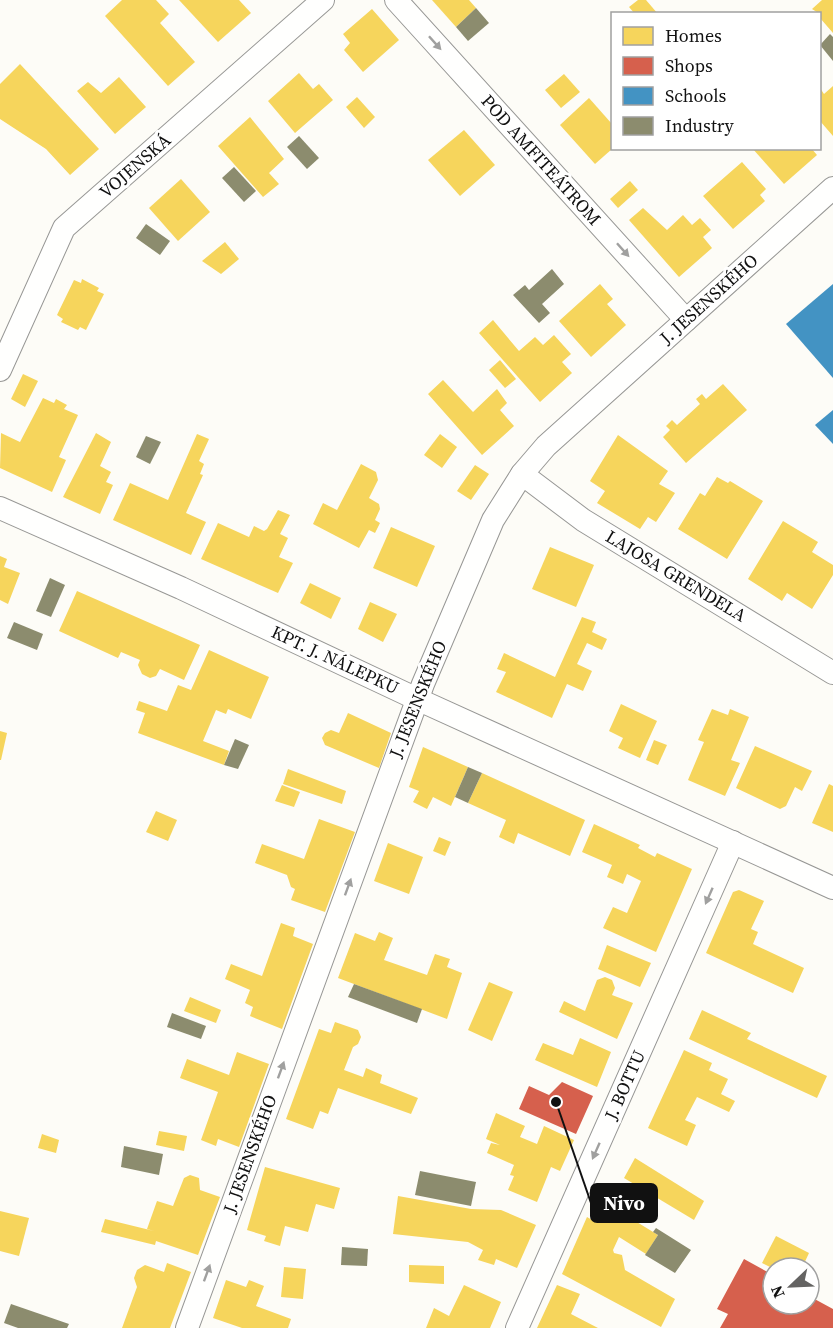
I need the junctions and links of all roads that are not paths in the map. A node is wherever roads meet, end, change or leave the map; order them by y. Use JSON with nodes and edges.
{"nodes":[{"id":1,"x":323,"y":0,"type":"edge"},
{"id":2,"x":396,"y":0,"type":"edge"},
{"id":3,"x":833,"y":188,"type":"edge"},
{"id":4,"x":686,"y":320,"type":"junction"},
{"id":5,"x":0,"y":370,"type":"edge"},
{"id":6,"x":522,"y":474,"type":"junction"},
{"id":7,"x":0,"y":508,"type":"edge"},
{"id":8,"x":833,"y":673,"type":"edge"},
{"id":9,"x":417,"y":699,"type":"junction"},
{"id":10,"x":733,"y":842,"type":"junction"},
{"id":11,"x":833,"y":888,"type":"edge"},
{"id":12,"x":187,"y":1328,"type":"edge"},
{"id":13,"x":517,"y":1328,"type":"edge"}],
"edges":[{"from":1,"to":5,"type":"street","name":"VOJENSKÁ"},
{"from":2,"to":4,"type":"street","name":"POD AMFITEÁTROM","one_way":true},
{"from":3,"to":4,"type":"street","name":"J. JESENSKÉHO"},
{"from":4,"to":6,"type":"street","name":"J. JESENSKÉHO"},
{"from":6,"to":8,"type":"street","name":"LAJOSA GRENDELA"},
{"from":6,"to":9,"type":"street","name":"J. JESENSKÉHO"},
{"from":7,"to":9,"type":"street","name":"KPT. J. NÁLEPKU"},
{"from":9,"to":10,"type":"street","name":"KPT. J. NÁLEPKU"},
{"from":12,"to":9,"type":"street","name":"J. JESENSKÉHO","one_way":true},
{"from":10,"to":11,"type":"street","name":"KPT. J. NÁLEPKU"},
{"from":10,"to":13,"type":"street","name":"J. BOTTU","one_way":true}]}
